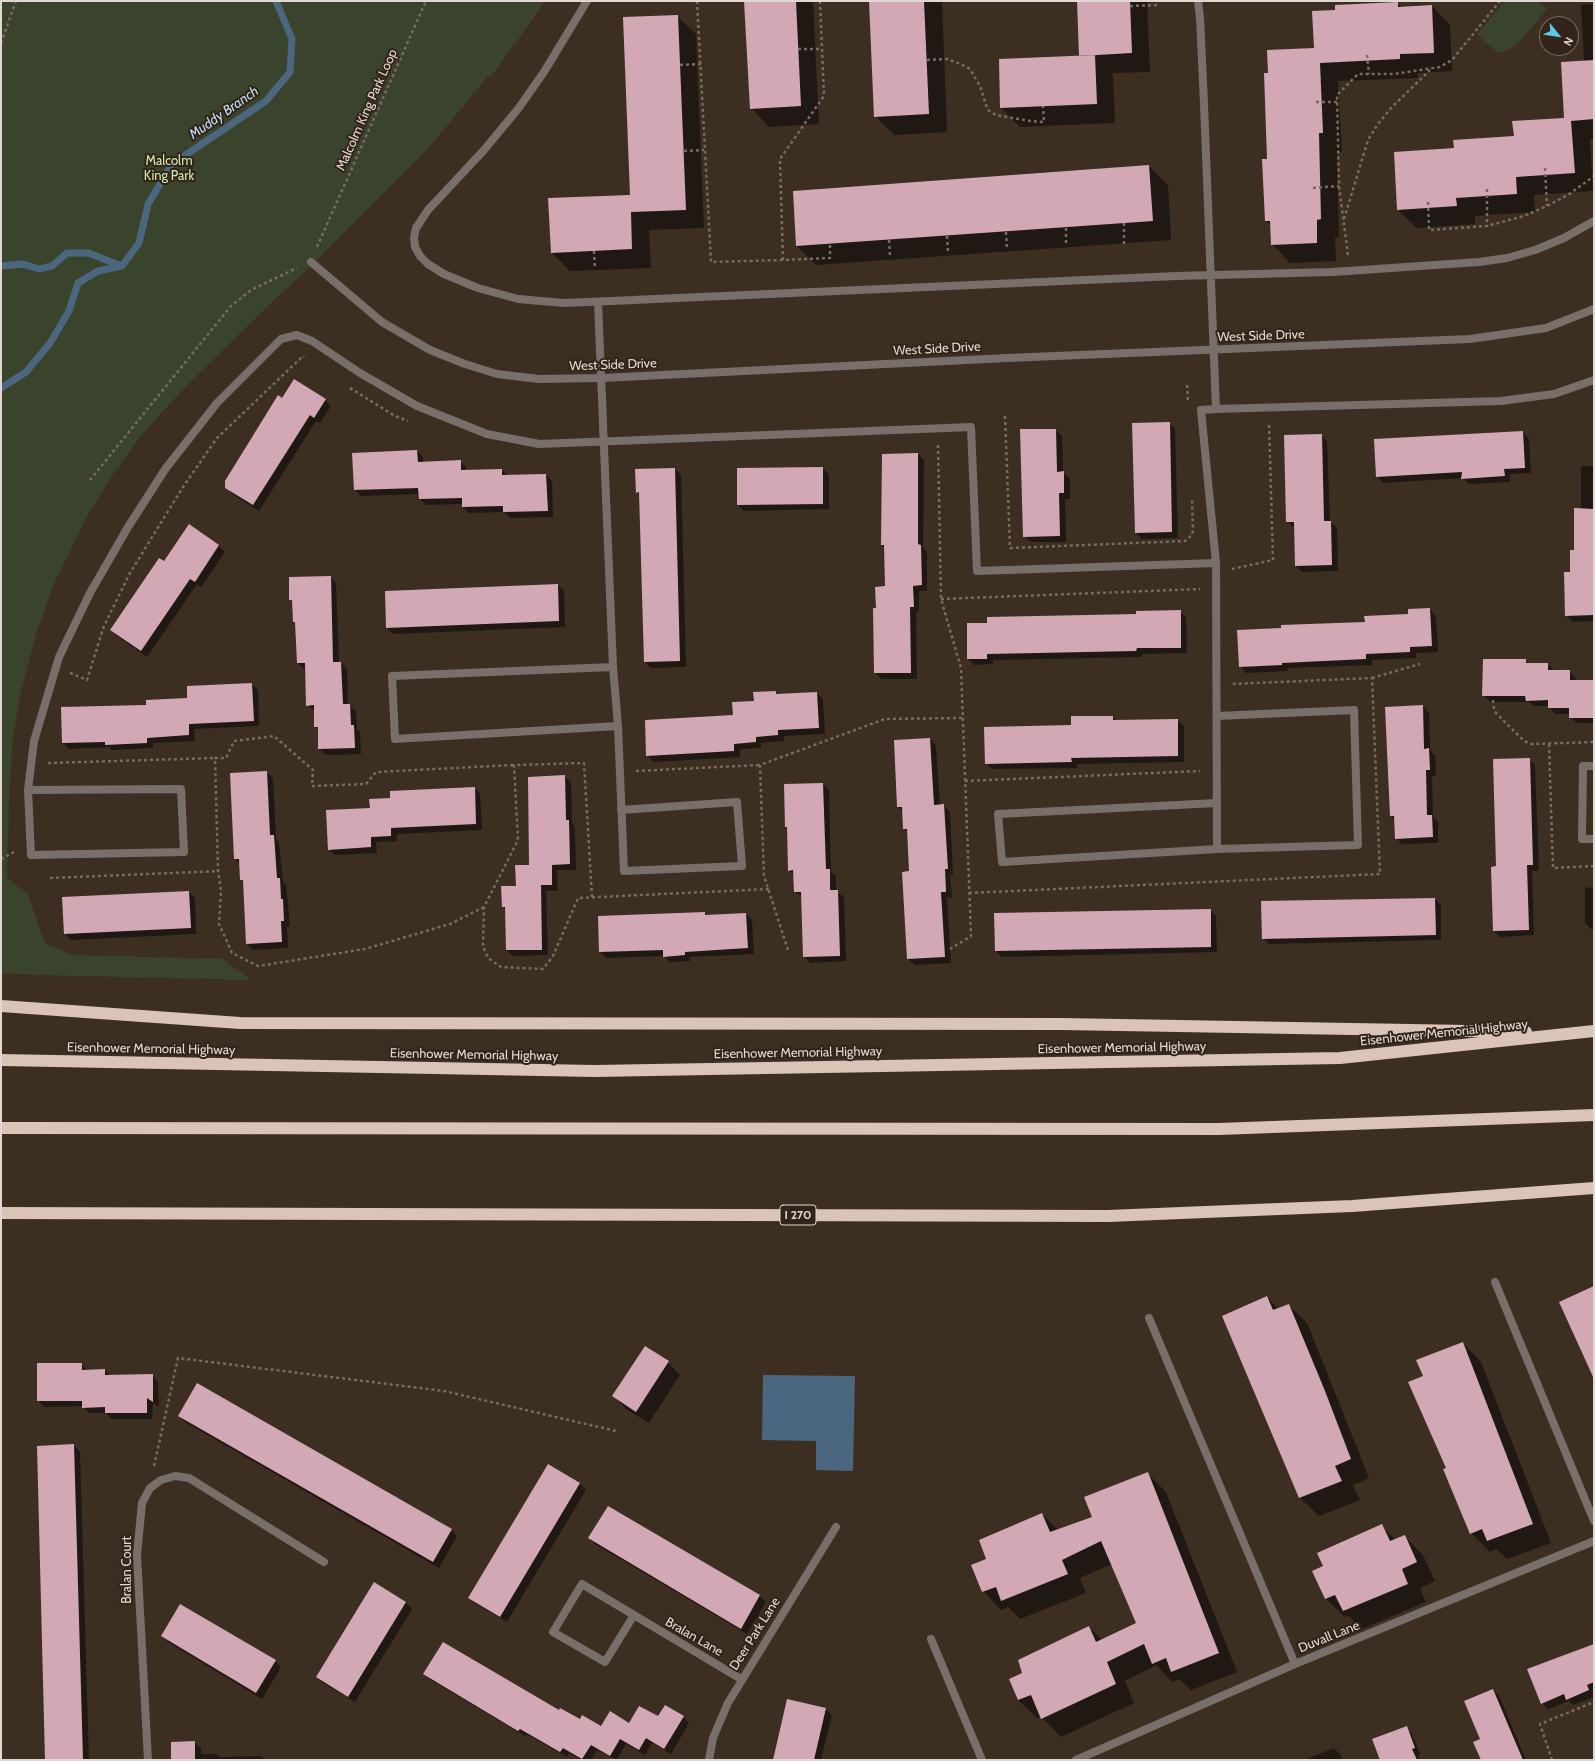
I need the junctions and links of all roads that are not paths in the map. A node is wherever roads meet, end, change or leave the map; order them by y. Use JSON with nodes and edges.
{"nodes":[{"id":1,"x":587,"y":1,"type":"edge"},
{"id":2,"x":1198,"y":1,"type":"edge"},
{"id":3,"x":1594,"y":221,"type":"edge"},
{"id":4,"x":311,"y":262,"type":"road end"},
{"id":5,"x":1210,"y":275,"type":"junction"},
{"id":6,"x":598,"y":302,"type":"junction"},
{"id":7,"x":1594,"y":309,"type":"edge"},
{"id":8,"x":1213,"y":350,"type":"junction"},
{"id":9,"x":602,"y":378,"type":"junction"},
{"id":10,"x":1594,"y":380,"type":"edge"},
{"id":11,"x":1216,"y":409,"type":"junction"},
{"id":12,"x":604,"y":441,"type":"junction"},
{"id":13,"x":1216,"y":563,"type":"junction"},
{"id":14,"x":613,"y":667,"type":"junction"},
{"id":15,"x":1217,"y":716,"type":"junction"},
{"id":16,"x":618,"y":726,"type":"junction"},
{"id":17,"x":1594,"y":766,"type":"edge"},
{"id":18,"x":28,"y":790,"type":"junction"},
{"id":19,"x":1217,"y":803,"type":"junction"},
{"id":20,"x":621,"y":810,"type":"junction"},
{"id":21,"x":1594,"y":839,"type":"edge"},
{"id":22,"x":1217,"y":849,"type":"junction"},
{"id":23,"x":1,"y":1006,"type":"edge"},
{"id":24,"x":1594,"y":1031,"type":"edge"},
{"id":25,"x":1579,"y":1033,"type":"junction"},
{"id":26,"x":1,"y":1060,"type":"edge"},
{"id":27,"x":1594,"y":1115,"type":"edge"},
{"id":28,"x":1,"y":1128,"type":"edge"},
{"id":29,"x":1594,"y":1188,"type":"edge"},
{"id":30,"x":1,"y":1212,"type":"edge"},
{"id":31,"x":1495,"y":1282,"type":"dead end"},
{"id":32,"x":1150,"y":1318,"type":"dead end"},
{"id":33,"x":1594,"y":1521,"type":"edge"},
{"id":34,"x":836,"y":1527,"type":"dead end"},
{"id":35,"x":1594,"y":1541,"type":"edge"},
{"id":36,"x":324,"y":1562,"type":"dead end"},
{"id":37,"x":634,"y":1615,"type":"junction"},
{"id":38,"x":931,"y":1639,"type":"dead end"},
{"id":39,"x":1295,"y":1664,"type":"junction"},
{"id":40,"x":741,"y":1679,"type":"junction"},
{"id":41,"x":148,"y":1760,"type":"edge"},
{"id":42,"x":709,"y":1760,"type":"edge"},
{"id":43,"x":982,"y":1760,"type":"edge"},
{"id":44,"x":1076,"y":1760,"type":"edge"}],
"edges":[{"from":1,"to":6,"type":"street"},
{"from":2,"to":5,"type":"street"},
{"from":3,"to":5,"type":"street"},
{"from":4,"to":9,"type":"street","name":"West Side Drive"},
{"from":5,"to":6,"type":"street"},
{"from":5,"to":8,"type":"street"},
{"from":6,"to":9,"type":"street"},
{"from":7,"to":8,"type":"street","name":"West Side Drive"},
{"from":8,"to":9,"type":"street","name":"West Side Drive"},
{"from":8,"to":11,"type":"street"},
{"from":9,"to":12,"type":"street"},
{"from":10,"to":11,"type":"street"},
{"from":11,"to":13,"type":"street"},
{"from":12,"to":13,"type":"street"},
{"from":12,"to":14,"type":"street"},
{"from":12,"to":18,"type":"street"},
{"from":13,"to":15,"type":"street"},
{"from":14,"to":16,"type":"street"},
{"from":14,"to":16,"type":"street"},
{"from":15,"to":19,"type":"street"},
{"from":15,"to":22,"type":"street"},
{"from":16,"to":20,"type":"street"},
{"from":17,"to":21,"type":"street"},
{"from":18,"to":18,"type":"street"},
{"from":19,"to":22,"type":"street"},
{"from":19,"to":22,"type":"street"},
{"from":20,"to":20,"type":"street"},
{"from":23,"to":25,"type":"highway"},
{"from":24,"to":25,"type":"highway","name":"Eisenhower Memorial Highway"},
{"from":25,"to":26,"type":"highway","name":"Eisenhower Memorial Highway"},
{"from":27,"to":28,"type":"highway"},
{"from":29,"to":30,"type":"highway","number":"I 270"},
{"from":31,"to":33,"type":"street"},
{"from":32,"to":39,"type":"street"},
{"from":34,"to":40,"type":"street","name":"Deer Park Lane"},
{"from":35,"to":39,"type":"street","name":"Duvall Lane"},
{"from":36,"to":41,"type":"street","name":"Bralan Court"},
{"from":37,"to":37,"type":"street","name":"Bralan Lane"},
{"from":37,"to":40,"type":"street","name":"Bralan Lane"},
{"from":38,"to":43,"type":"street"},
{"from":39,"to":44,"type":"street","name":"Duvall Lane"},
{"from":40,"to":42,"type":"street","name":"Deer Park Lane"}]}
